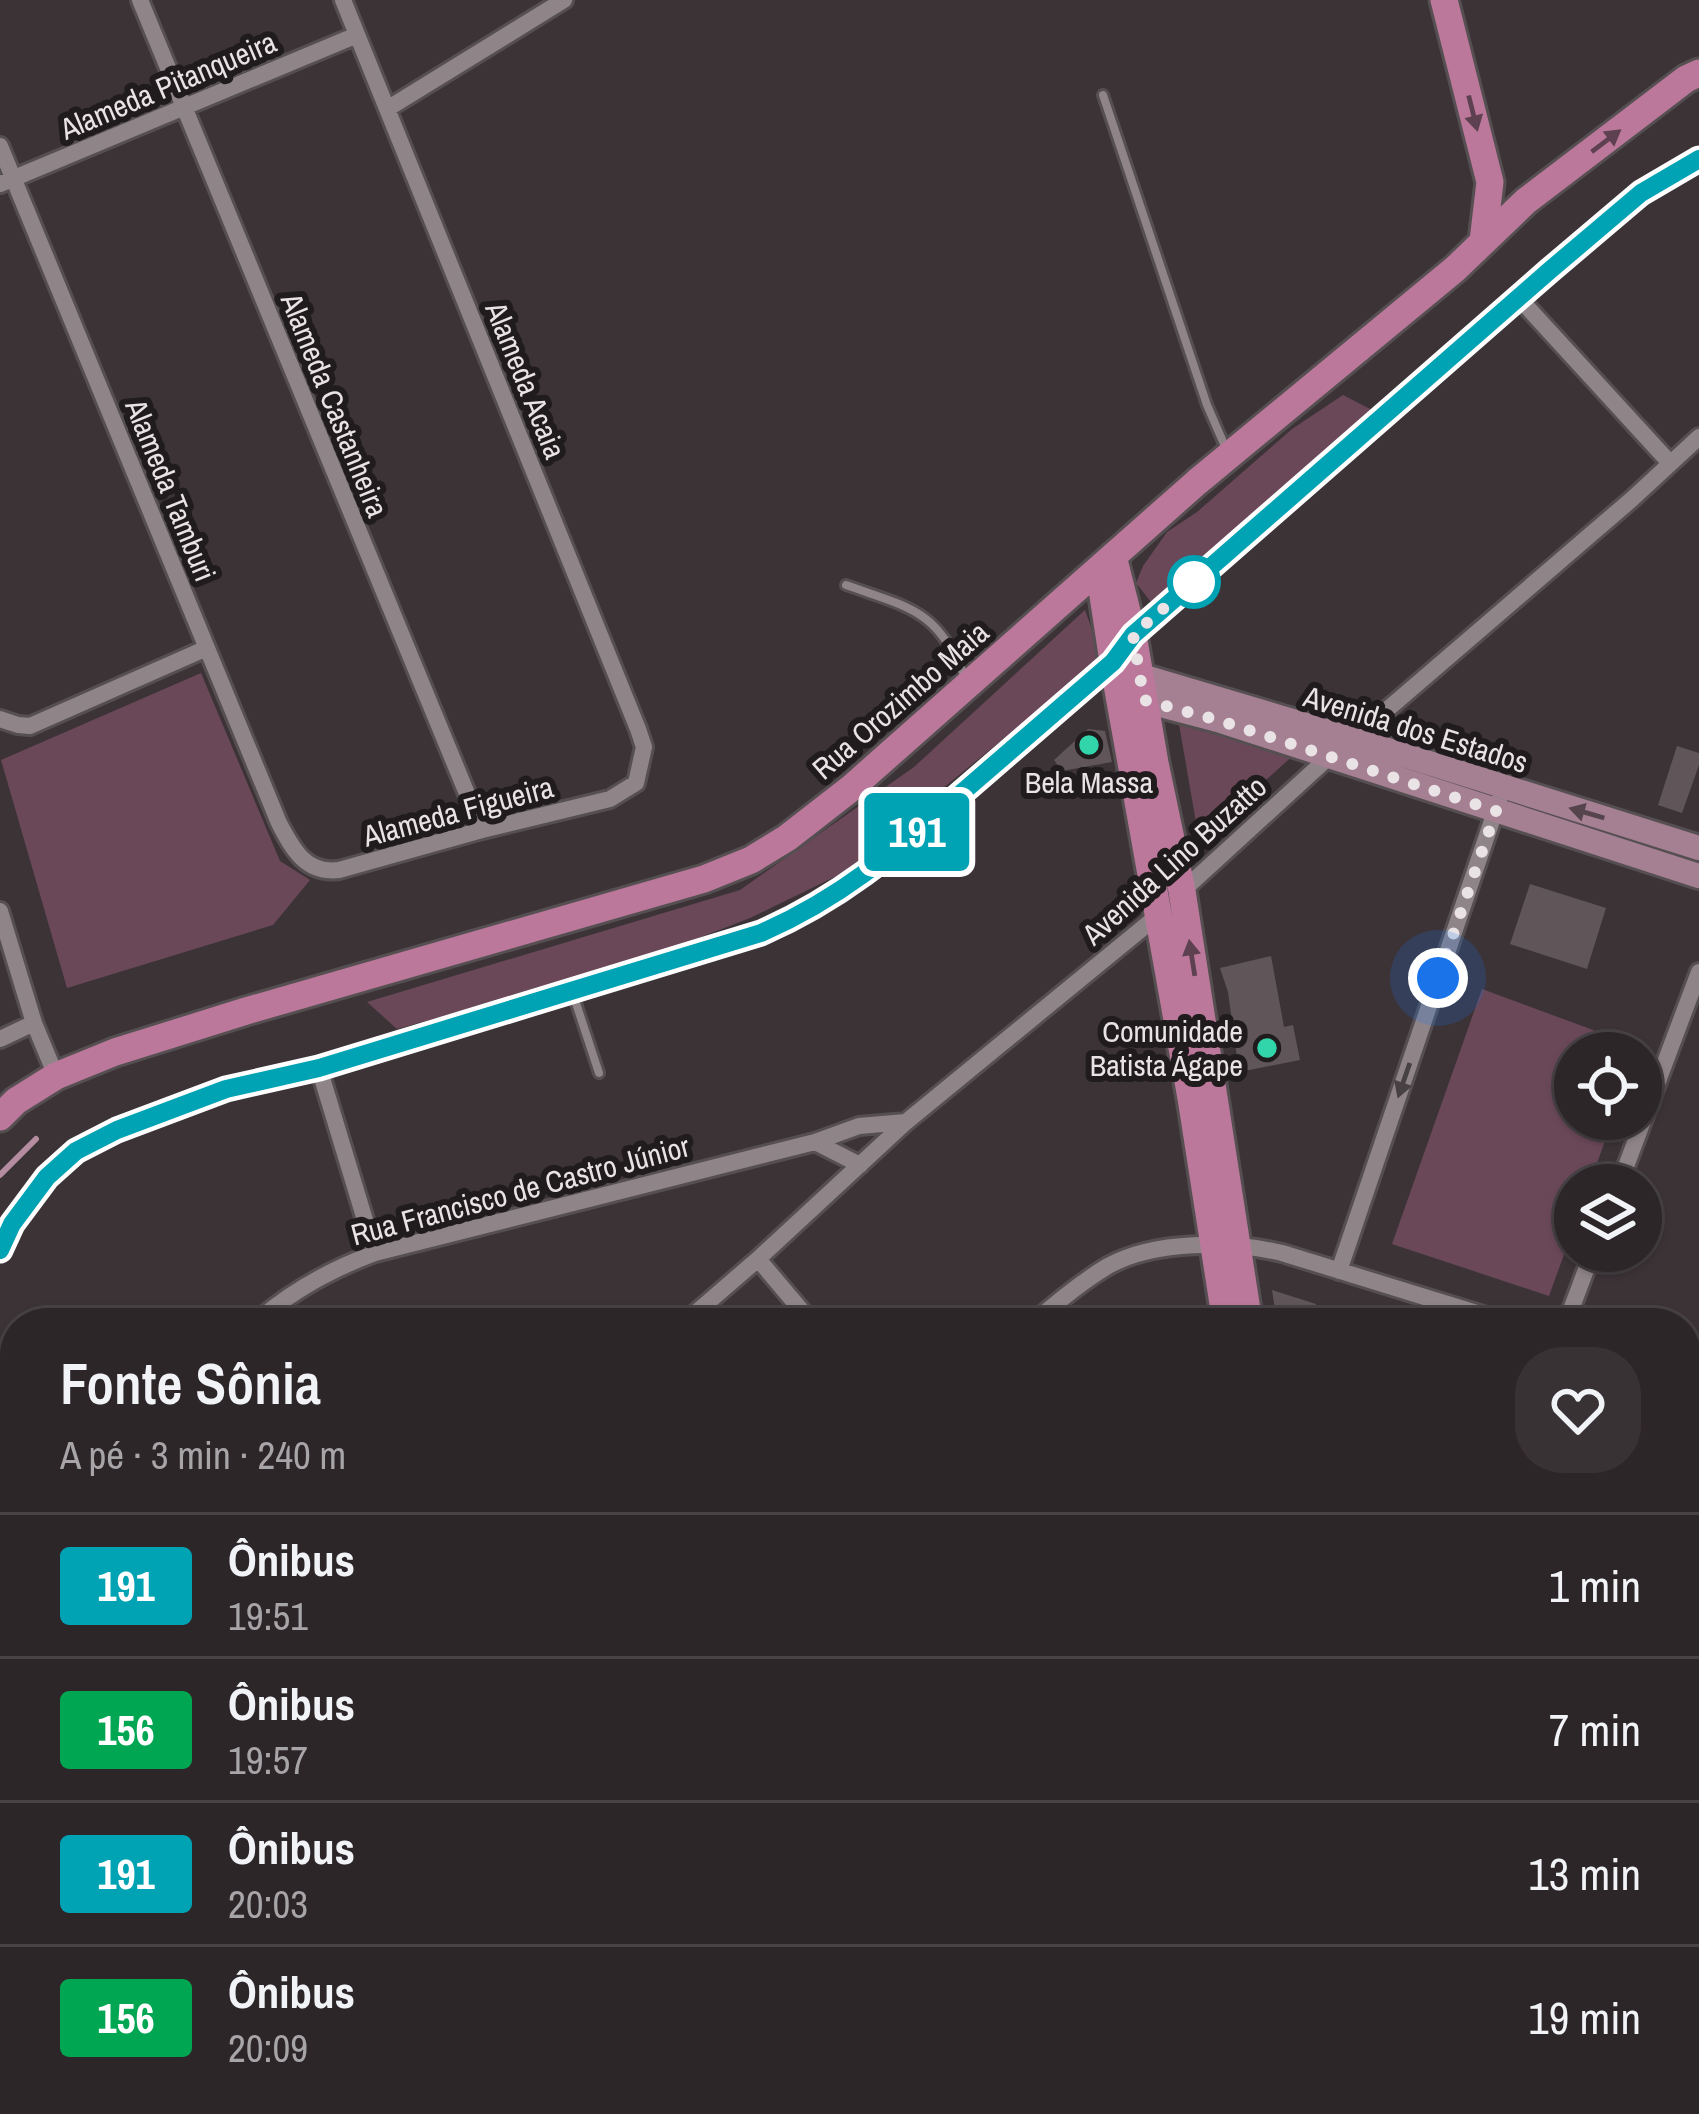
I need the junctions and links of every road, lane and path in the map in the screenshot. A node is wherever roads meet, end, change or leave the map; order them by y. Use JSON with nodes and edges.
{"nodes":[{"id":1,"x":140,"y":0,"type":"edge"},
{"id":2,"x":343,"y":0,"type":"edge"},
{"id":3,"x":1444,"y":0,"type":"edge"},
{"id":4,"x":554,"y":2,"type":"edge"},
{"id":5,"x":357,"y":34,"type":"junction"},
{"id":6,"x":1699,"y":73,"type":"edge"},
{"id":7,"x":1102,"y":95,"type":"dead end"},
{"id":8,"x":184,"y":108,"type":"junction"},
{"id":9,"x":387,"y":109,"type":"junction"},
{"id":10,"x":0,"y":146,"type":"edge"},
{"id":11,"x":1699,"y":159,"type":"edge"},
{"id":12,"x":7,"y":181,"type":"edge"},
{"id":13,"x":1490,"y":182,"type":"junction"},
{"id":14,"x":1552,"y":183,"type":"junction"},
{"id":15,"x":1483,"y":242,"type":"junction"},
{"id":16,"x":1518,"y":297,"type":"junction"},
{"id":17,"x":1699,"y":436,"type":"edge"},
{"id":18,"x":1228,"y":455,"type":"junction"},
{"id":19,"x":1670,"y":463,"type":"junction"},
{"id":20,"x":1106,"y":563,"type":"junction"},
{"id":21,"x":846,"y":585,"type":"dead end"},
{"id":22,"x":1133,"y":635,"type":"junction"},
{"id":23,"x":207,"y":648,"type":"junction"},
{"id":24,"x":1126,"y":680,"type":"junction"},
{"id":25,"x":968,"y":684,"type":"junction"},
{"id":26,"x":4,"y":721,"type":"edge"},
{"id":27,"x":1353,"y":739,"type":"junction"},
{"id":28,"x":1330,"y":756,"type":"junction"},
{"id":29,"x":636,"y":783,"type":"joint"},
{"id":30,"x":1499,"y":800,"type":"junction"},
{"id":31,"x":482,"y":830,"type":"junction"},
{"id":32,"x":1699,"y":848,"type":"edge"},
{"id":33,"x":294,"y":853,"type":"joint"},
{"id":34,"x":1699,"y":876,"type":"edge"},
{"id":35,"x":1182,"y":891,"type":"junction"},
{"id":36,"x":0,"y":911,"type":"edge"},
{"id":37,"x":1159,"y":915,"type":"junction"},
{"id":38,"x":1699,"y":972,"type":"edge"},
{"id":39,"x":572,"y":991,"type":"junction"},
{"id":40,"x":34,"y":1023,"type":"junction"},
{"id":41,"x":0,"y":1039,"type":"edge"},
{"id":42,"x":319,"y":1068,"type":"junction"},
{"id":43,"x":599,"y":1073,"type":"dead end"},
{"id":44,"x":56,"y":1076,"type":"junction"},
{"id":45,"x":0,"y":1118,"type":"edge"},
{"id":46,"x":906,"y":1122,"type":"junction"},
{"id":47,"x":815,"y":1142,"type":"junction"},
{"id":48,"x":1626,"y":1164,"type":"edge"},
{"id":49,"x":860,"y":1165,"type":"junction"},
{"id":50,"x":1225,"y":1245,"type":"junction"},
{"id":51,"x":0,"y":1250,"type":"edge"},
{"id":52,"x":375,"y":1253,"type":"junction"},
{"id":53,"x":758,"y":1259,"type":"junction"},
{"id":54,"x":1339,"y":1271,"type":"junction"},
{"id":55,"x":1585,"y":1272,"type":"edge"},
{"id":56,"x":271,"y":1308,"type":"edge"},
{"id":57,"x":701,"y":1308,"type":"edge"},
{"id":58,"x":799,"y":1308,"type":"edge"},
{"id":59,"x":1051,"y":1308,"type":"edge"},
{"id":60,"x":1226,"y":1308,"type":"edge"},
{"id":61,"x":1244,"y":1308,"type":"edge"},
{"id":62,"x":1461,"y":1308,"type":"edge"},
{"id":63,"x":1572,"y":1308,"type":"edge"}],
"edges":[{"from":1,"to":8,"type":"street","name":"Alameda Castanheira"},
{"from":2,"to":5,"type":"street","name":"Alameda Acaia"},
{"from":3,"to":13,"type":"main road","one_way":true},
{"from":4,"to":9,"type":"street"},
{"from":5,"to":8,"type":"street","name":"Alameda Pitanqueira"},
{"from":5,"to":9,"type":"street","name":"Alameda Acaia"},
{"from":14,"to":6,"type":"main road","name":"Rua Orozimbo Maia","one_way":true},
{"from":7,"to":18,"type":"lane"},
{"from":8,"to":12,"type":"street","name":"Alameda Pitanqueira"},
{"from":8,"to":31,"type":"street","name":"Alameda Castanheira"},
{"from":9,"to":29,"type":"street","name":"Alameda Acaia"},
{"from":10,"to":12,"type":"street","name":"Alameda Tamburi"},
{"from":11,"to":16,"type":"street"},
{"from":12,"to":23,"type":"street","name":"Alameda Tamburi"},
{"from":13,"to":14,"type":"main road"},
{"from":13,"to":15,"type":"main road"},
{"from":14,"to":15,"type":"main road","name":"Rua Orozimbo Maia"},
{"from":15,"to":18,"type":"main road","name":"Rua Orozimbo Maia"},
{"from":16,"to":19,"type":"street"},
{"from":16,"to":22,"type":"street"},
{"from":17,"to":19,"type":"street","name":"Avenida Lino Buzatto"},
{"from":18,"to":20,"type":"main road","name":"Rua Orozimbo Maia"},
{"from":19,"to":27,"type":"street","name":"Avenida Lino Buzatto"},
{"from":20,"to":22,"type":"main road"},
{"from":20,"to":24,"type":"main road"},
{"from":20,"to":25,"type":"main road","name":"Rua Orozimbo Maia"},
{"from":21,"to":25,"type":"lane"},
{"from":22,"to":24,"type":"main road"},
{"from":23,"to":26,"type":"street"},
{"from":23,"to":33,"type":"street","name":"Alameda Tamburi"},
{"from":24,"to":27,"type":"main road","name":"Avenida dos Estados"},
{"from":24,"to":28,"type":"main road","name":"Avenida dos Estados"},
{"from":24,"to":35,"type":"main road"},
{"from":24,"to":37,"type":"main road"},
{"from":24,"to":39,"type":"street"},
{"from":25,"to":44,"type":"main road","name":"Rua Orozimbo Maia"},
{"from":27,"to":28,"type":"street","name":"Avenida Lino Buzatto"},
{"from":27,"to":30,"type":"main road","name":"Avenida dos Estados"},
{"from":28,"to":30,"type":"main road","name":"Avenida dos Estados"},
{"from":28,"to":35,"type":"street","name":"Avenida Lino Buzatto"},
{"from":29,"to":31,"type":"street","name":"Alameda Figueira"},
{"from":32,"to":30,"type":"main road","name":"Avenida dos Estados","one_way":true},
{"from":30,"to":34,"type":"main road","name":"Avenida dos Estados"},
{"from":30,"to":54,"type":"street","one_way":true},
{"from":31,"to":33,"type":"street","name":"Alameda Figueira"},
{"from":35,"to":37,"type":"street","name":"Avenida Lino Buzatto"},
{"from":50,"to":35,"type":"main road","one_way":true},
{"from":36,"to":40,"type":"street"},
{"from":37,"to":46,"type":"street","name":"Avenida Lino Buzatto"},
{"from":37,"to":50,"type":"main road"},
{"from":38,"to":48,"type":"street"},
{"from":39,"to":42,"type":"street"},
{"from":39,"to":43,"type":"lane"},
{"from":40,"to":41,"type":"street"},
{"from":40,"to":44,"type":"street"},
{"from":42,"to":51,"type":"street"},
{"from":42,"to":52,"type":"street"},
{"from":44,"to":45,"type":"main road","name":"Rua Orozimbo Maia"},
{"from":46,"to":47,"type":"street","name":"Rua Francisco de Castro Júnior"},
{"from":46,"to":49,"type":"street","name":"Avenida Lino Buzatto"},
{"from":47,"to":49,"type":"street"},
{"from":47,"to":52,"type":"street","name":"Rua Francisco de Castro Júnior"},
{"from":49,"to":53,"type":"street","name":"Avenida Lino Buzatto"},
{"from":50,"to":54,"type":"street"},
{"from":50,"to":59,"type":"street"},
{"from":50,"to":60,"type":"main road"},
{"from":50,"to":61,"type":"main road"},
{"from":52,"to":56,"type":"street","name":"Rua Francisco de Castro Júnior"},
{"from":53,"to":57,"type":"street","name":"Avenida Lino Buzatto"},
{"from":53,"to":58,"type":"street"},
{"from":54,"to":62,"type":"street"},
{"from":55,"to":63,"type":"street"}]}
